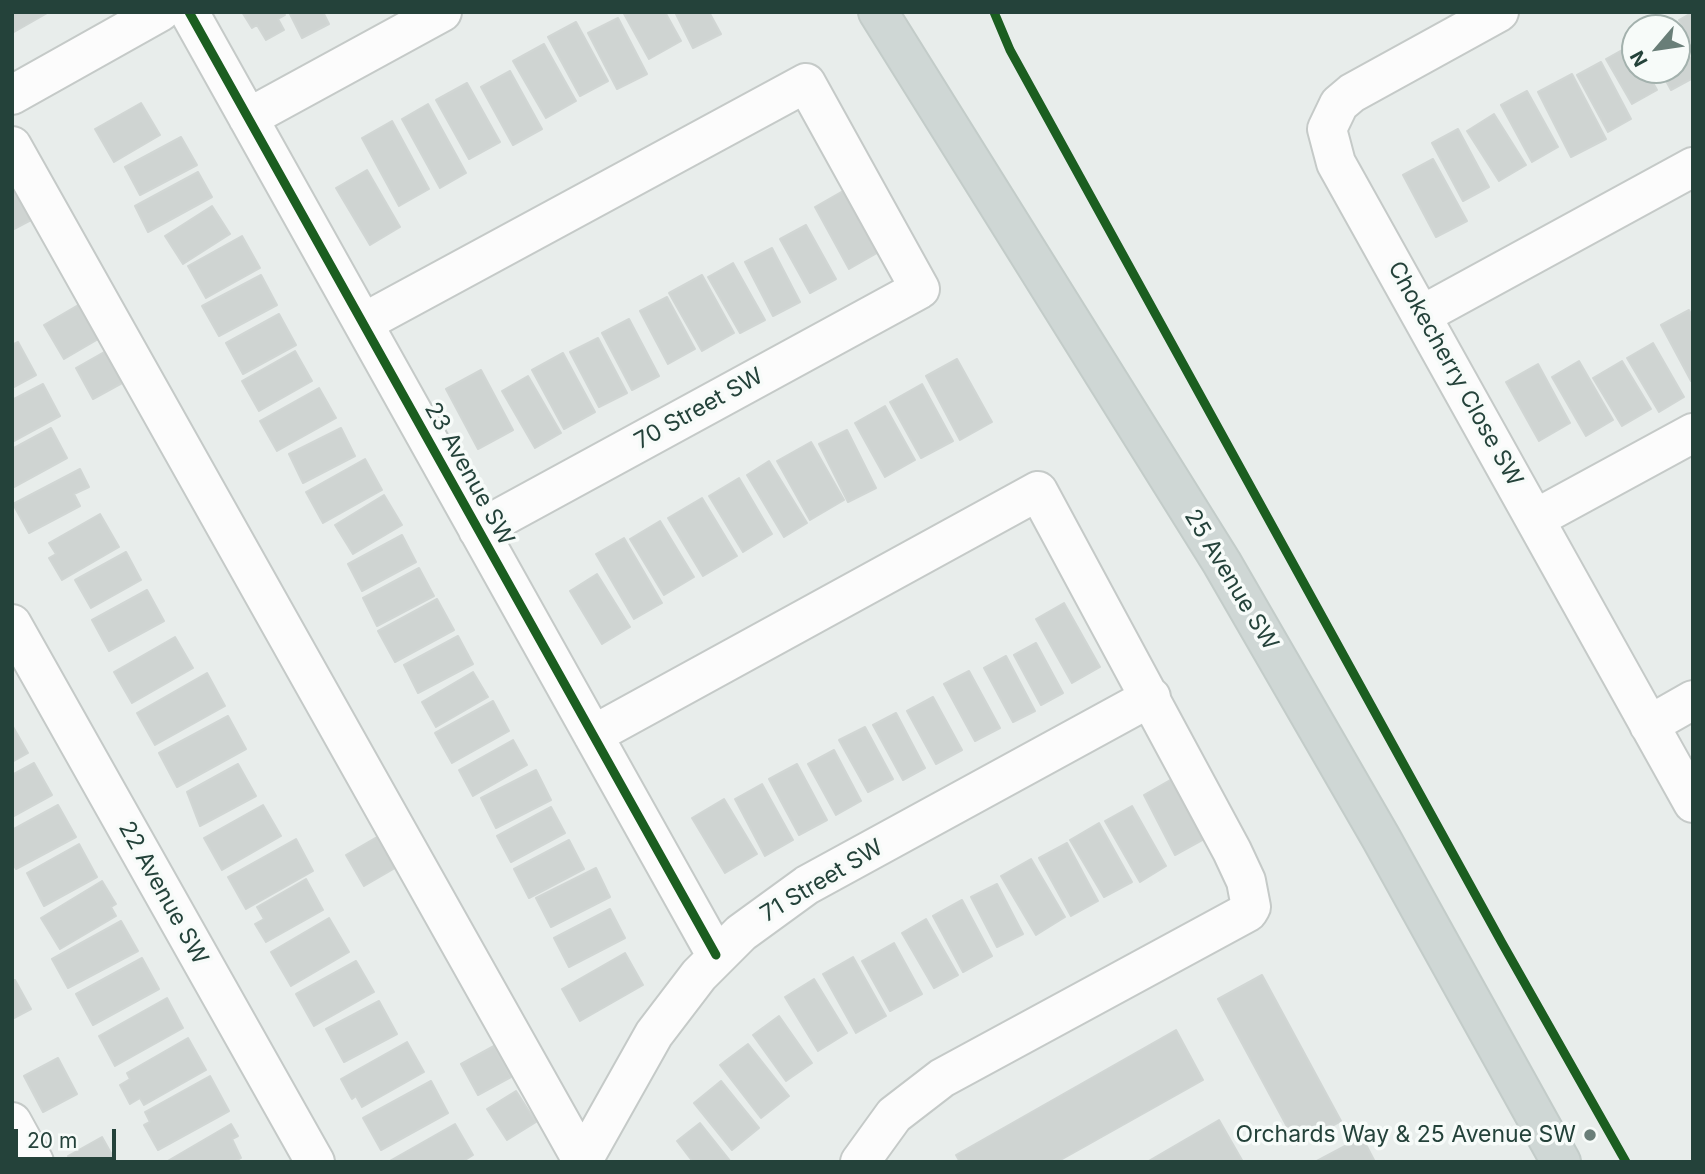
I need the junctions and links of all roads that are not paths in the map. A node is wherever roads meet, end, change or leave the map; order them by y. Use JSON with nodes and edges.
{"nodes":[{"id":1,"x":160,"y":12,"type":"edge"},
{"id":2,"x":189,"y":12,"type":"edge"},
{"id":3,"x":442,"y":12,"type":"edge"},
{"id":4,"x":878,"y":12,"type":"edge"},
{"id":5,"x":1499,"y":12,"type":"edge"},
{"id":6,"x":12,"y":95,"type":"edge"},
{"id":7,"x":248,"y":118,"type":"junction"},
{"id":8,"x":12,"y":146,"type":"edge"},
{"id":9,"x":1693,"y":167,"type":"edge"},
{"id":10,"x":1422,"y":315,"type":"junction"},
{"id":11,"x":363,"y":323,"type":"junction"},
{"id":12,"x":1693,"y":433,"type":"edge"},
{"id":13,"x":1535,"y":519,"type":"junction"},
{"id":14,"x":478,"y":530,"type":"junction"},
{"id":15,"x":12,"y":624,"type":"edge"},
{"id":16,"x":1151,"y":697,"type":"junction"},
{"id":17,"x":1693,"y":700,"type":"edge"},
{"id":18,"x":1649,"y":724,"type":"junction"},
{"id":19,"x":593,"y":735,"type":"junction"},
{"id":20,"x":1693,"y":803,"type":"edge"},
{"id":21,"x":716,"y":956,"type":"junction"},
{"id":22,"x":12,"y":1122,"type":"edge"},
{"id":23,"x":582,"y":1161,"type":"edge"},
{"id":24,"x":34,"y":1162,"type":"edge"},
{"id":25,"x":315,"y":1162,"type":"edge"},
{"id":26,"x":860,"y":1162,"type":"edge"},
{"id":27,"x":1561,"y":1162,"type":"edge"}],
"edges":[{"from":1,"to":6,"type":"street"},
{"from":2,"to":7,"type":"street","name":"23 Avenue SW"},
{"from":3,"to":7,"type":"street"},
{"from":4,"to":27,"type":"main road","name":"25 Avenue SW"},
{"from":5,"to":10,"type":"street","name":"Chokecherry Close SW"},
{"from":7,"to":11,"type":"street","name":"23 Avenue SW"},
{"from":8,"to":23,"type":"street"},
{"from":9,"to":10,"type":"street"},
{"from":10,"to":13,"type":"street","name":"Chokecherry Close SW"},
{"from":11,"to":14,"type":"street","name":"23 Avenue SW"},
{"from":11,"to":14,"type":"street","name":"70 Street SW"},
{"from":12,"to":13,"type":"street"},
{"from":13,"to":18,"type":"street","name":"Chokecherry Close SW"},
{"from":14,"to":19,"type":"street","name":"23 Avenue SW"},
{"from":15,"to":25,"type":"street","name":"22 Avenue SW"},
{"from":16,"to":19,"type":"street"},
{"from":16,"to":21,"type":"street","name":"71 Street SW"},
{"from":16,"to":26,"type":"street"},
{"from":17,"to":18,"type":"street"},
{"from":18,"to":20,"type":"street","name":"Chokecherry Close SW"},
{"from":19,"to":21,"type":"street","name":"23 Avenue SW"},
{"from":21,"to":23,"type":"street","name":"71 Street SW"},
{"from":22,"to":24,"type":"street"}]}
